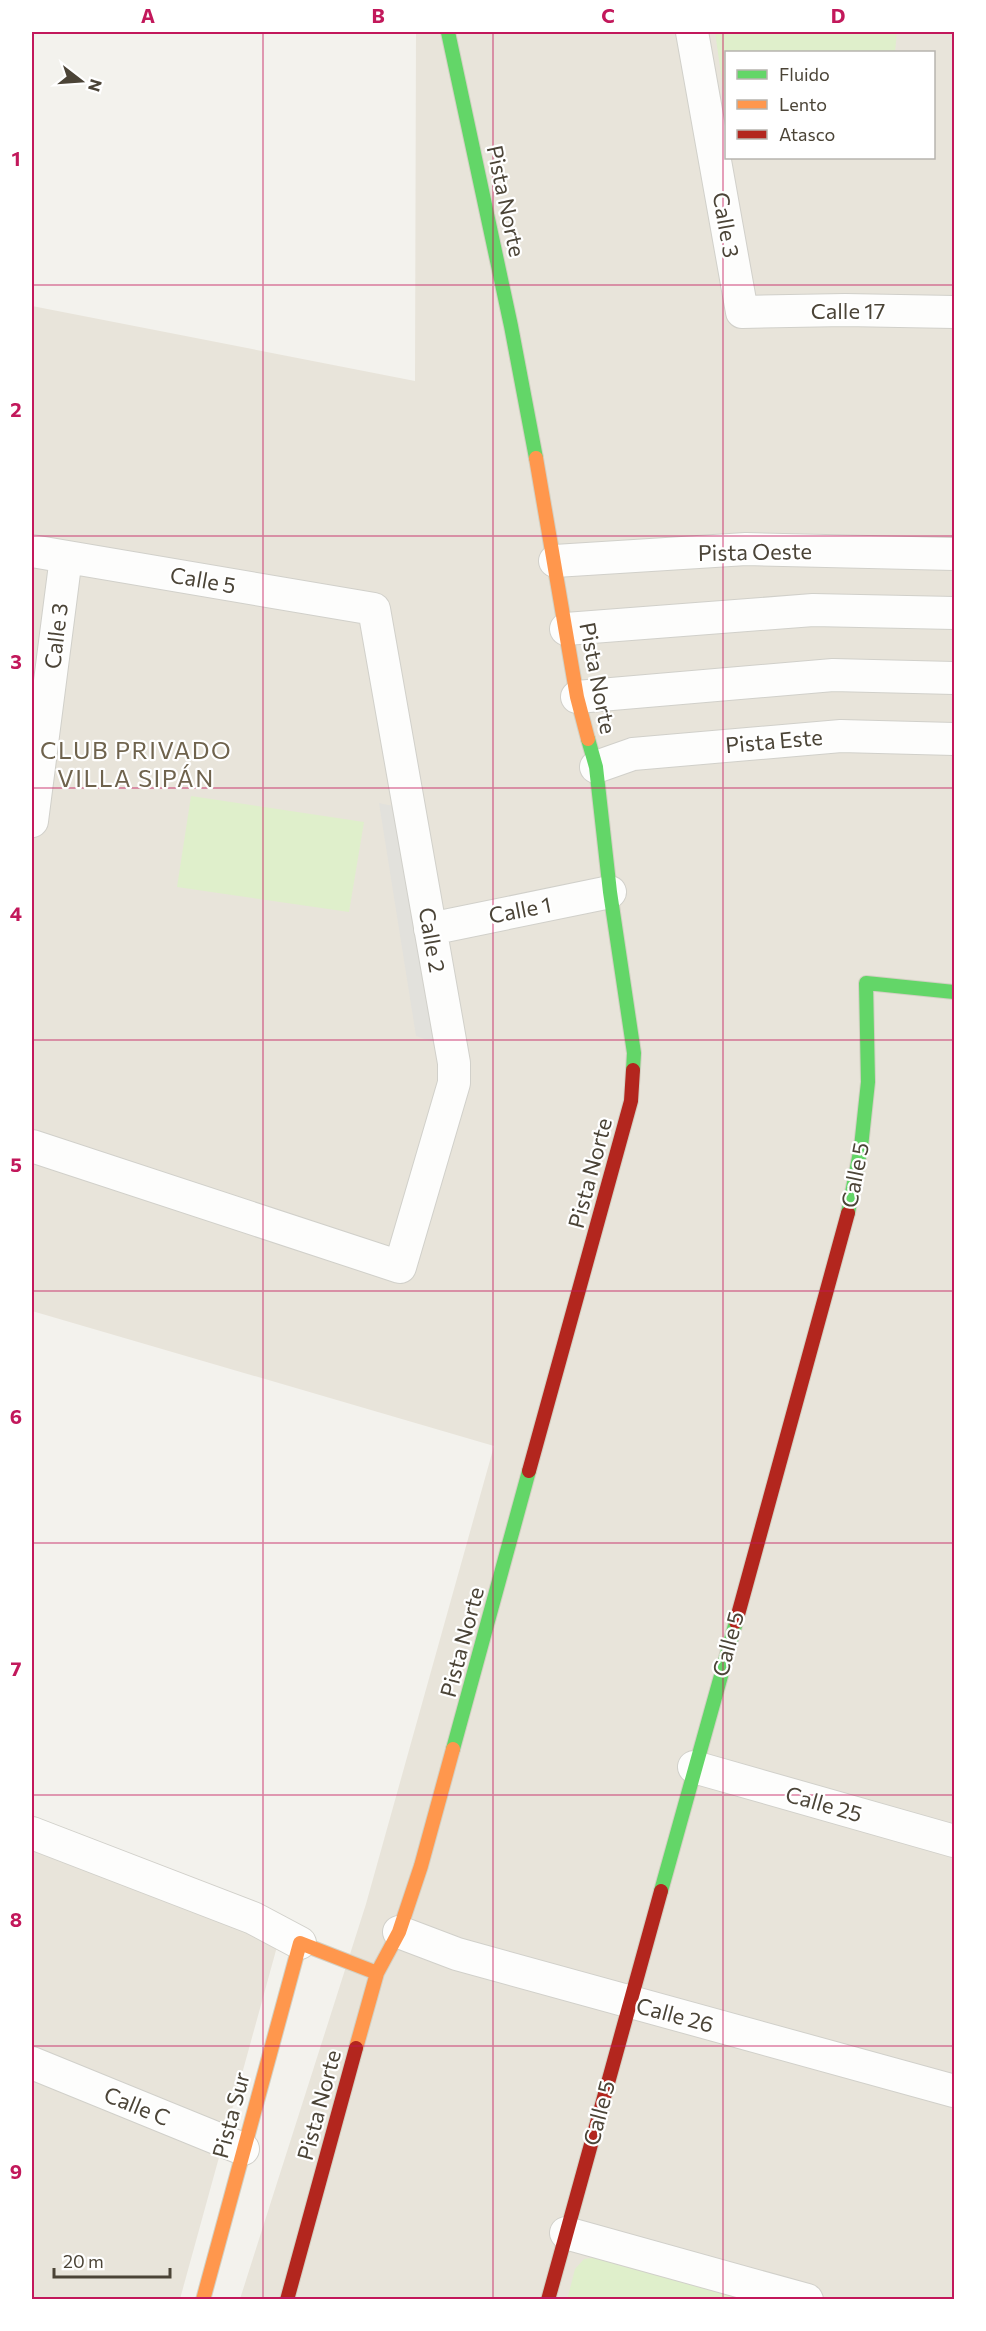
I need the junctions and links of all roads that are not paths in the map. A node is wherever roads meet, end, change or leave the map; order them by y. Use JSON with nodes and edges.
{"nodes":[{"id":1,"x":448,"y":32,"type":"edge"},
{"id":2,"x":692,"y":32,"type":"edge"},
{"id":3,"x":742,"y":312,"type":"joint"},
{"id":4,"x":954,"y":312,"type":"edge"},
{"id":5,"x":32,"y":551,"type":"edge"},
{"id":6,"x":954,"y":553,"type":"edge"},
{"id":7,"x":66,"y":557,"type":"junction"},
{"id":8,"x":555,"y":561,"type":"junction"},
{"id":9,"x":374,"y":609,"type":"joint"},
{"id":10,"x":954,"y":613,"type":"edge"},
{"id":11,"x":566,"y":629,"type":"junction"},
{"id":12,"x":954,"y":678,"type":"edge"},
{"id":13,"x":578,"y":697,"type":"junction"},
{"id":14,"x":954,"y":739,"type":"edge"},
{"id":15,"x":596,"y":767,"type":"junction"},
{"id":16,"x":32,"y":822,"type":"edge"},
{"id":17,"x":610,"y":892,"type":"junction"},
{"id":18,"x":430,"y":928,"type":"junction"},
{"id":19,"x":954,"y":992,"type":"edge"},
{"id":20,"x":32,"y":1146,"type":"edge"},
{"id":21,"x":694,"y":1767,"type":"junction"},
{"id":22,"x":32,"y":1833,"type":"edge"},
{"id":23,"x":954,"y":1841,"type":"edge"},
{"id":24,"x":399,"y":1932,"type":"junction"},
{"id":25,"x":300,"y":1943,"type":"junction"},
{"id":26,"x":377,"y":1973,"type":"junction"},
{"id":27,"x":629,"y":2002,"type":"junction"},
{"id":28,"x":32,"y":2063,"type":"edge"},
{"id":29,"x":954,"y":2091,"type":"edge"},
{"id":30,"x":243,"y":2148,"type":"junction"},
{"id":31,"x":566,"y":2233,"type":"junction"},
{"id":32,"x":203,"y":2300,"type":"edge"},
{"id":33,"x":287,"y":2300,"type":"edge"},
{"id":34,"x":548,"y":2300,"type":"edge"},
{"id":35,"x":807,"y":2300,"type":"edge"}],
"edges":[{"from":1,"to":8,"type":"street","name":"Pista Norte"},
{"from":2,"to":3,"type":"street","name":"Calle 3"},
{"from":3,"to":4,"type":"street","name":"Calle 17"},
{"from":5,"to":7,"type":"street","name":"Calle 5"},
{"from":6,"to":8,"type":"street","name":"Pista Oeste"},
{"from":7,"to":9,"type":"street","name":"Calle 5"},
{"from":7,"to":16,"type":"street","name":"Calle 3"},
{"from":8,"to":11,"type":"street","name":"Pista Norte"},
{"from":9,"to":18,"type":"street","name":"Calle 2"},
{"from":10,"to":11,"type":"street"},
{"from":11,"to":13,"type":"street","name":"Pista Norte"},
{"from":12,"to":13,"type":"street"},
{"from":13,"to":15,"type":"street","name":"Pista Norte"},
{"from":14,"to":15,"type":"street","name":"Pista Este"},
{"from":15,"to":17,"type":"street","name":"Pista Norte"},
{"from":17,"to":18,"type":"street","name":"Calle 1"},
{"from":17,"to":24,"type":"street","name":"Pista Norte"},
{"from":18,"to":20,"type":"street","name":"Calle 2"},
{"from":19,"to":21,"type":"street","name":"Calle 5"},
{"from":21,"to":23,"type":"street","name":"Calle 25"},
{"from":21,"to":27,"type":"street","name":"Calle 5"},
{"from":22,"to":25,"type":"street"},
{"from":24,"to":26,"type":"street","name":"Pista Norte"},
{"from":24,"to":27,"type":"street","name":"Calle 26"},
{"from":25,"to":26,"type":"street"},
{"from":25,"to":30,"type":"street","name":"Pista Sur"},
{"from":26,"to":33,"type":"street","name":"Pista Norte"},
{"from":27,"to":29,"type":"street","name":"Calle 26"},
{"from":27,"to":31,"type":"street","name":"Calle 5"},
{"from":28,"to":30,"type":"street","name":"Calle C"},
{"from":30,"to":32,"type":"street","name":"Pista Sur"},
{"from":31,"to":34,"type":"street","name":"Calle 5"},
{"from":31,"to":35,"type":"street"}]}
